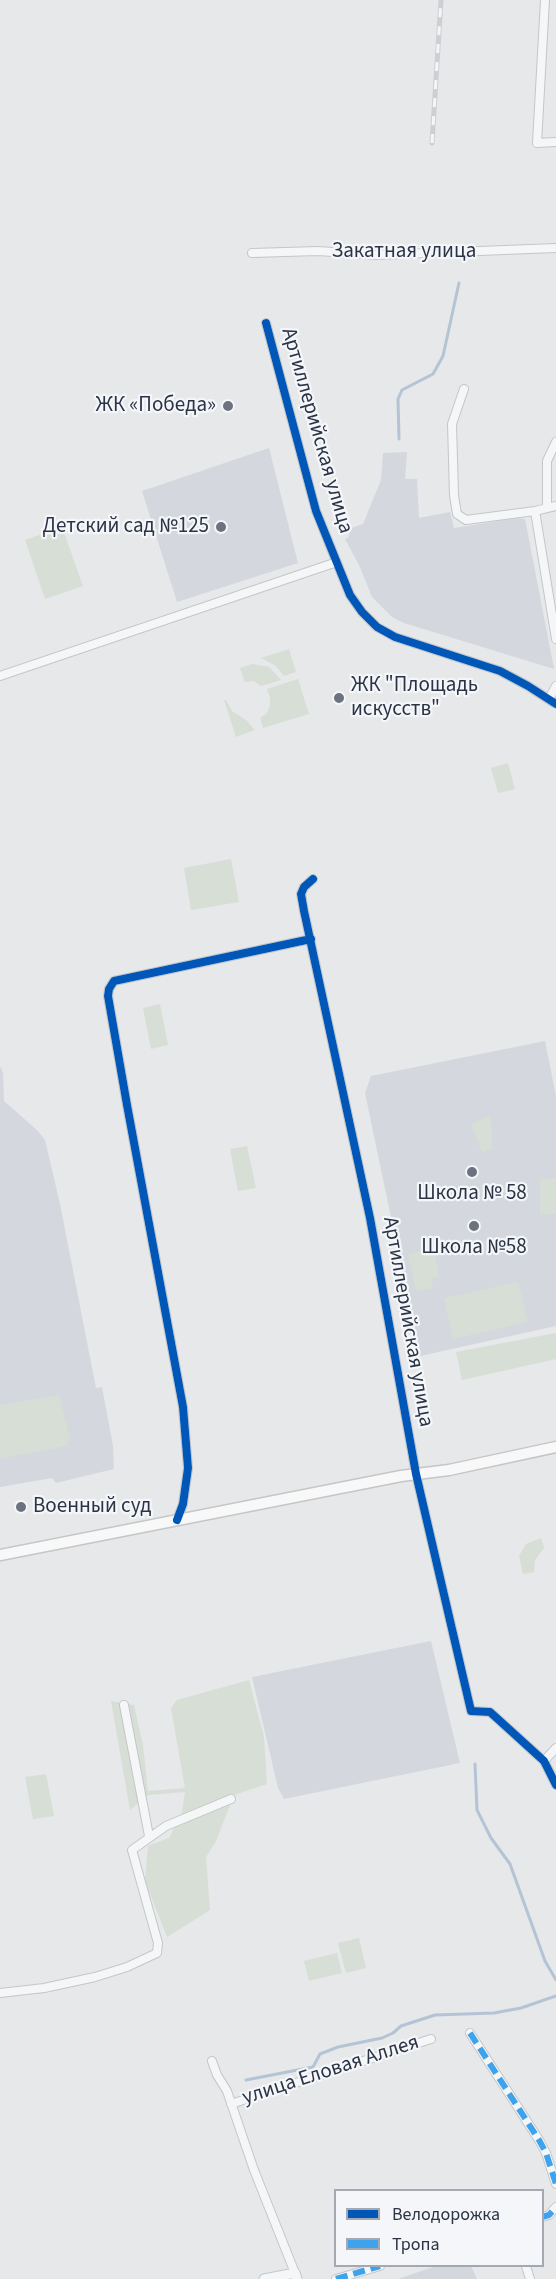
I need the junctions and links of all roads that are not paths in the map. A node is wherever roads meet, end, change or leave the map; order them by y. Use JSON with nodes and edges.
{"nodes":[{"id":1,"x":545,"y":0,"type":"edge"},
{"id":2,"x":556,"y":142,"type":"edge"},
{"id":3,"x":556,"y":248,"type":"edge"},
{"id":4,"x":252,"y":253,"type":"dead end"},
{"id":5,"x":266,"y":323,"type":"dead end"},
{"id":6,"x":464,"y":389,"type":"dead end"},
{"id":7,"x":556,"y":442,"type":"edge"},
{"id":8,"x":556,"y":506,"type":"edge"},
{"id":9,"x":547,"y":507,"type":"junction"},
{"id":10,"x":535,"y":511,"type":"junction"},
{"id":11,"x":337,"y":562,"type":"junction"},
{"id":12,"x":556,"y":639,"type":"edge"},
{"id":13,"x":0,"y":676,"type":"edge"},
{"id":14,"x":556,"y":686,"type":"edge"},
{"id":15,"x":552,"y":702,"type":"edge"},
{"id":16,"x":313,"y":879,"type":"dead end"},
{"id":17,"x":311,"y":939,"type":"junction"},
{"id":18,"x":556,"y":1447,"type":"edge"},
{"id":19,"x":416,"y":1474,"type":"junction"},
{"id":20,"x":177,"y":1520,"type":"junction"},
{"id":21,"x":0,"y":1555,"type":"edge"},
{"id":22,"x":124,"y":1705,"type":"dead end"},
{"id":23,"x":556,"y":1748,"type":"edge"},
{"id":24,"x":544,"y":1761,"type":"junction"},
{"id":25,"x":556,"y":1785,"type":"edge"},
{"id":26,"x":231,"y":1799,"type":"dead end"},
{"id":27,"x":149,"y":1836,"type":"junction"},
{"id":28,"x":0,"y":1993,"type":"edge"},
{"id":29,"x":470,"y":2033,"type":"dead end"},
{"id":30,"x":430,"y":2039,"type":"dead end"},
{"id":31,"x":212,"y":2061,"type":"dead end"},
{"id":32,"x":231,"y":2104,"type":"junction"},
{"id":33,"x":556,"y":2184,"type":"edge"},
{"id":34,"x":556,"y":2206,"type":"edge"},
{"id":35,"x":544,"y":2217,"type":"edge"},
{"id":36,"x":374,"y":2267,"type":"edge"},
{"id":37,"x":296,"y":2276,"type":"edge"},
{"id":38,"x":264,"y":2279,"type":"edge"},
{"id":39,"x":336,"y":2279,"type":"edge"}],
"edges":[{"from":1,"to":2,"type":"street"},
{"from":3,"to":4,"type":"street","name":"Закатная улица"},
{"from":5,"to":11,"type":"street","name":"Артиллерийская улица"},
{"from":6,"to":10,"type":"street"},
{"from":7,"to":9,"type":"street"},
{"from":8,"to":9,"type":"street"},
{"from":9,"to":10,"type":"street"},
{"from":10,"to":12,"type":"street"},
{"from":11,"to":13,"type":"street"},
{"from":11,"to":15,"type":"street","name":"Артиллерийская улица"},
{"from":14,"to":15,"type":"street"},
{"from":16,"to":17,"type":"street","name":"Артиллерийская улица"},
{"from":17,"to":19,"type":"street","name":"Артиллерийская улица"},
{"from":17,"to":20,"type":"street"},
{"from":18,"to":19,"type":"main road"},
{"from":19,"to":20,"type":"main road"},
{"from":19,"to":24,"type":"street","name":"Артиллерийская улица"},
{"from":20,"to":21,"type":"main road"},
{"from":22,"to":27,"type":"street"},
{"from":23,"to":24,"type":"street"},
{"from":24,"to":25,"type":"street"},
{"from":26,"to":27,"type":"street"},
{"from":27,"to":28,"type":"street"},
{"from":29,"to":33,"type":"street"},
{"from":30,"to":32,"type":"street","name":"улица Еловая Аллея"},
{"from":31,"to":32,"type":"street","name":"улица Еловая Аллея"},
{"from":32,"to":37,"type":"street","name":"улица Еловая Аллея"},
{"from":34,"to":35,"type":"street"},
{"from":36,"to":39,"type":"street"},
{"from":37,"to":38,"type":"street"}]}
